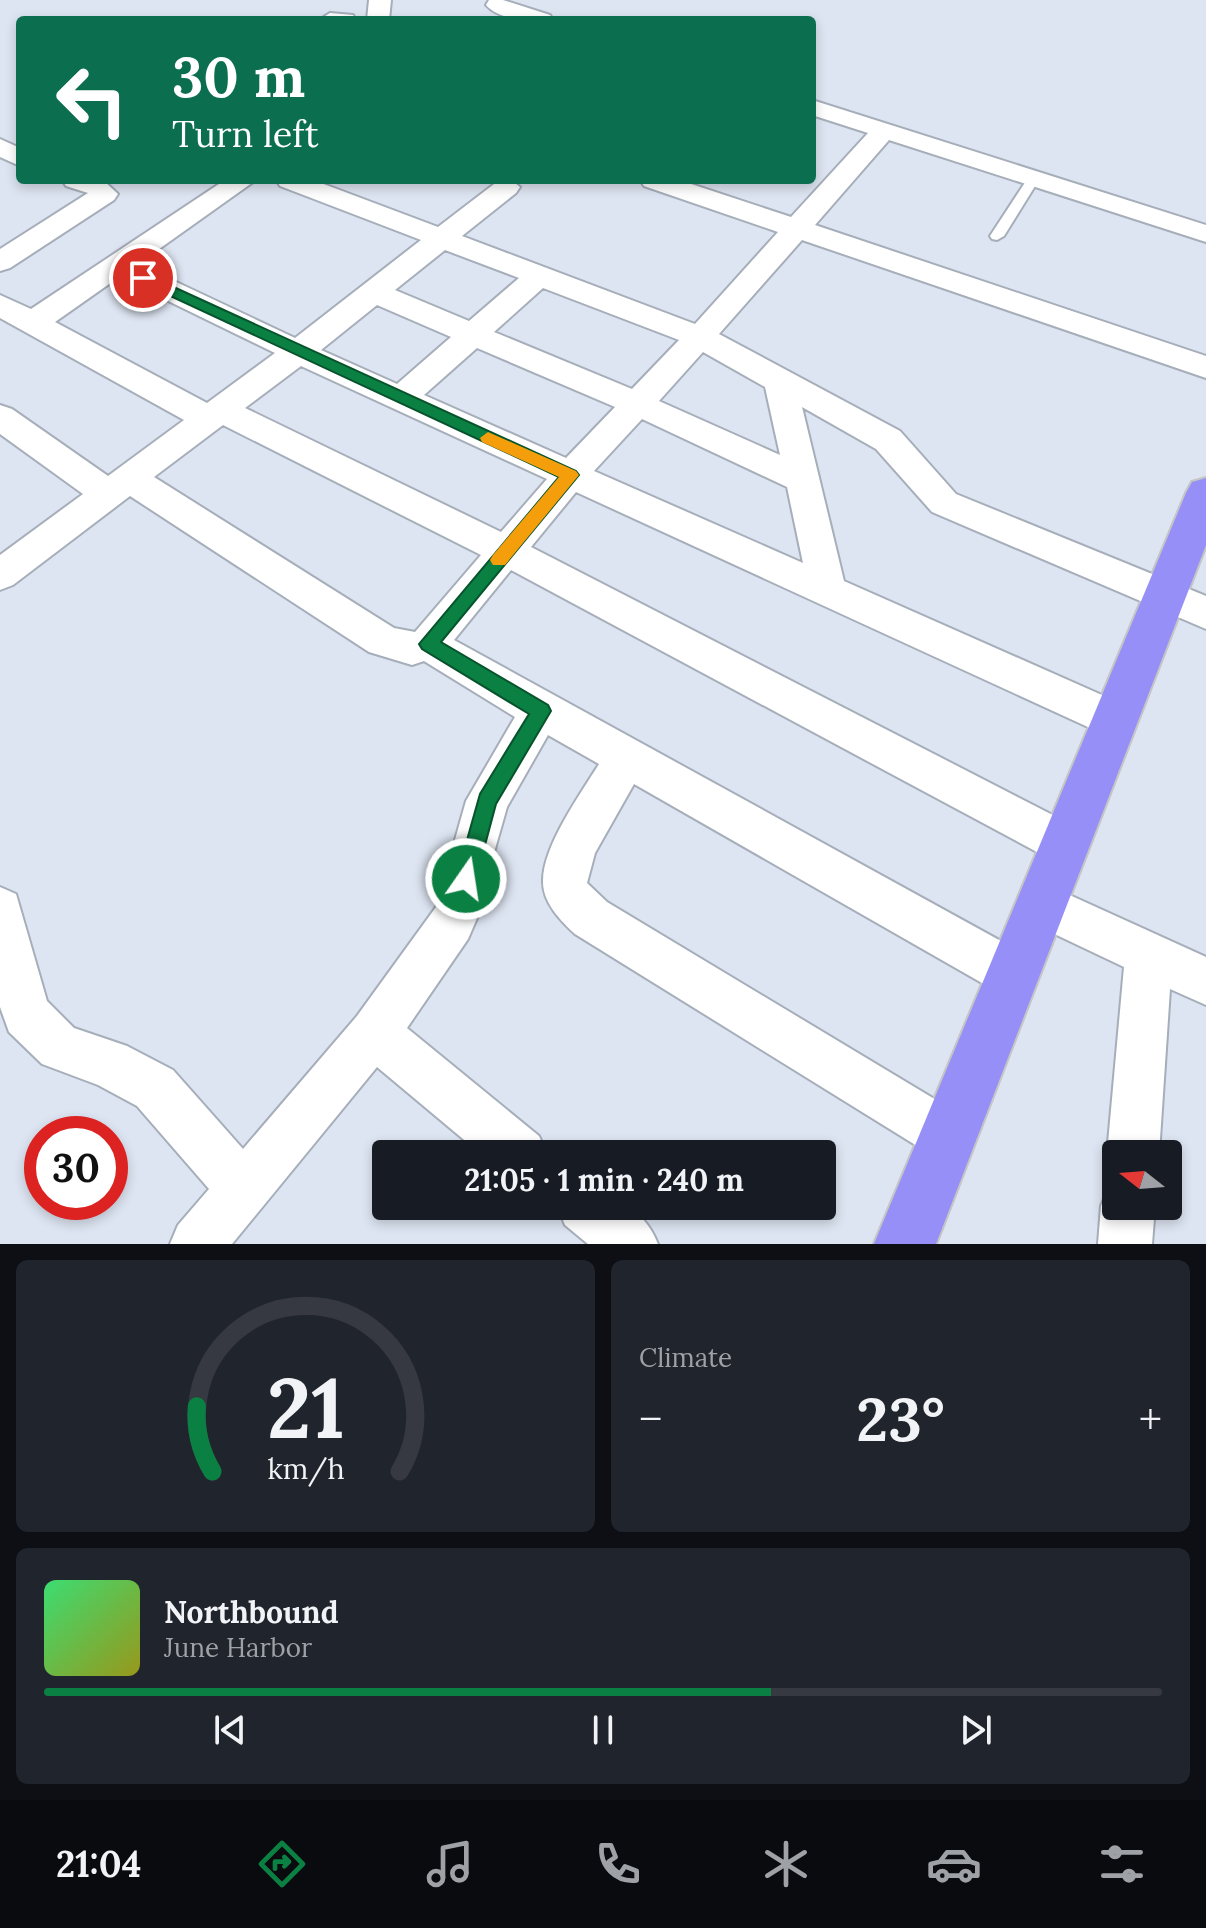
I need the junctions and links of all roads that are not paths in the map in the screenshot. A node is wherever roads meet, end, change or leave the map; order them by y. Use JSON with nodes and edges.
{"nodes":[{"id":1,"x":497,"y":5,"type":"dead end"},
{"id":2,"x":530,"y":16,"type":"edge"},
{"id":3,"x":816,"y":108,"type":"edge"},
{"id":4,"x":884,"y":130,"type":"junction"},
{"id":5,"x":1034,"y":178,"type":"junction"},
{"id":6,"x":823,"y":180,"type":"edge"},
{"id":7,"x":93,"y":184,"type":"edge"},
{"id":8,"x":237,"y":184,"type":"edge"},
{"id":9,"x":300,"y":184,"type":"edge"},
{"id":10,"x":665,"y":184,"type":"edge"},
{"id":11,"x":378,"y":185,"type":"dead end"},
{"id":12,"x":507,"y":187,"type":"dead end"},
{"id":13,"x":387,"y":217,"type":"junction"},
{"id":14,"x":796,"y":228,"type":"junction"},
{"id":15,"x":1206,"y":234,"type":"edge"},
{"id":16,"x":997,"y":236,"type":"dead end"},
{"id":17,"x":439,"y":238,"type":"junction"},
{"id":18,"x":0,"y":262,"type":"edge"},
{"id":19,"x":117,"y":265,"type":"junction"},
{"id":20,"x":539,"y":276,"type":"junction"},
{"id":21,"x":372,"y":292,"type":"junction"},
{"id":22,"x":0,"y":305,"type":"edge"},
{"id":23,"x":32,"y":323,"type":"junction"},
{"id":24,"x":472,"y":335,"type":"junction"},
{"id":25,"x":700,"y":337,"type":"junction"},
{"id":26,"x":298,"y":352,"type":"junction"},
{"id":27,"x":1206,"y":367,"type":"edge"},
{"id":28,"x":780,"y":381,"type":"junction"},
{"id":29,"x":401,"y":398,"type":"junction"},
{"id":30,"x":637,"y":404,"type":"junction"},
{"id":31,"x":215,"y":414,"type":"junction"},
{"id":32,"x":0,"y":417,"type":"edge"},
{"id":33,"x":570,"y":475,"type":"junction"},
{"id":34,"x":802,"y":479,"type":"junction"},
{"id":35,"x":118,"y":486,"type":"junction"},
{"id":36,"x":1206,"y":493,"type":"edge"},
{"id":37,"x":507,"y":551,"type":"junction"},
{"id":38,"x":0,"y":575,"type":"edge"},
{"id":39,"x":828,"y":591,"type":"junction"},
{"id":40,"x":1185,"y":605,"type":"edge"},
{"id":41,"x":428,"y":644,"type":"junction"},
{"id":42,"x":541,"y":711,"type":"junction"},
{"id":43,"x":1115,"y":720,"type":"junction"},
{"id":44,"x":626,"y":759,"type":"junction"},
{"id":45,"x":1065,"y":844,"type":"junction"},
{"id":46,"x":1041,"y":904,"type":"junction"},
{"id":47,"x":0,"y":910,"type":"edge"},
{"id":48,"x":1149,"y":955,"type":"junction"},
{"id":49,"x":1013,"y":974,"type":"junction"},
{"id":50,"x":1206,"y":981,"type":"edge"},
{"id":51,"x":374,"y":1033,"type":"junction"},
{"id":52,"x":948,"y":1136,"type":"junction"},
{"id":53,"x":504,"y":1140,"type":"edge"},
{"id":54,"x":1134,"y":1140,"type":"edge"},
{"id":55,"x":243,"y":1188,"type":"junction"},
{"id":56,"x":601,"y":1220,"type":"edge"},
{"id":57,"x":1127,"y":1220,"type":"edge"},
{"id":58,"x":197,"y":1244,"type":"edge"},
{"id":59,"x":631,"y":1244,"type":"edge"},
{"id":60,"x":905,"y":1244,"type":"edge"},
{"id":61,"x":1125,"y":1244,"type":"edge"}],
"edges":[{"from":1,"to":2,"type":"street"},
{"from":3,"to":4,"type":"street"},
{"from":4,"to":5,"type":"street"},
{"from":4,"to":6,"type":"street"},
{"from":5,"to":15,"type":"street"},
{"from":5,"to":16,"type":"lane"},
{"from":6,"to":14,"type":"street"},
{"from":7,"to":18,"type":"street"},
{"from":8,"to":19,"type":"street"},
{"from":9,"to":13,"type":"street"},
{"from":10,"to":14,"type":"street"},
{"from":11,"to":13,"type":"street"},
{"from":12,"to":17,"type":"street"},
{"from":13,"to":17,"type":"street"},
{"from":14,"to":25,"type":"street"},
{"from":14,"to":27,"type":"street"},
{"from":17,"to":20,"type":"street"},
{"from":17,"to":21,"type":"street"},
{"from":19,"to":23,"type":"street"},
{"from":19,"to":26,"type":"street"},
{"from":20,"to":24,"type":"street"},
{"from":20,"to":25,"type":"street"},
{"from":21,"to":24,"type":"street"},
{"from":21,"to":26,"type":"street"},
{"from":22,"to":23,"type":"street"},
{"from":23,"to":31,"type":"street"},
{"from":24,"to":29,"type":"street"},
{"from":24,"to":30,"type":"street"},
{"from":25,"to":28,"type":"street"},
{"from":25,"to":30,"type":"street"},
{"from":26,"to":29,"type":"street"},
{"from":26,"to":31,"type":"street"},
{"from":28,"to":34,"type":"street"},
{"from":28,"to":40,"type":"street"},
{"from":29,"to":33,"type":"street"},
{"from":30,"to":33,"type":"street"},
{"from":30,"to":34,"type":"street"},
{"from":31,"to":35,"type":"street"},
{"from":31,"to":37,"type":"street"},
{"from":32,"to":35,"type":"street"},
{"from":33,"to":37,"type":"street"},
{"from":33,"to":39,"type":"street"},
{"from":34,"to":39,"type":"street"},
{"from":35,"to":38,"type":"street"},
{"from":35,"to":41,"type":"street"},
{"from":36,"to":40,"type":"highway"},
{"from":37,"to":41,"type":"street"},
{"from":37,"to":45,"type":"street"},
{"from":39,"to":43,"type":"street"},
{"from":40,"to":43,"type":"highway"},
{"from":41,"to":42,"type":"street"},
{"from":42,"to":44,"type":"street"},
{"from":42,"to":51,"type":"street"},
{"from":43,"to":45,"type":"highway"},
{"from":44,"to":49,"type":"street"},
{"from":44,"to":52,"type":"street"},
{"from":45,"to":46,"type":"highway"},
{"from":46,"to":48,"type":"street"},
{"from":46,"to":49,"type":"highway"},
{"from":47,"to":55,"type":"street"},
{"from":48,"to":50,"type":"street"},
{"from":48,"to":54,"type":"street"},
{"from":49,"to":52,"type":"highway"},
{"from":51,"to":53,"type":"street"},
{"from":51,"to":55,"type":"street"},
{"from":52,"to":60,"type":"highway"},
{"from":55,"to":58,"type":"street"},
{"from":56,"to":59,"type":"street"},
{"from":57,"to":61,"type":"street"}]}
